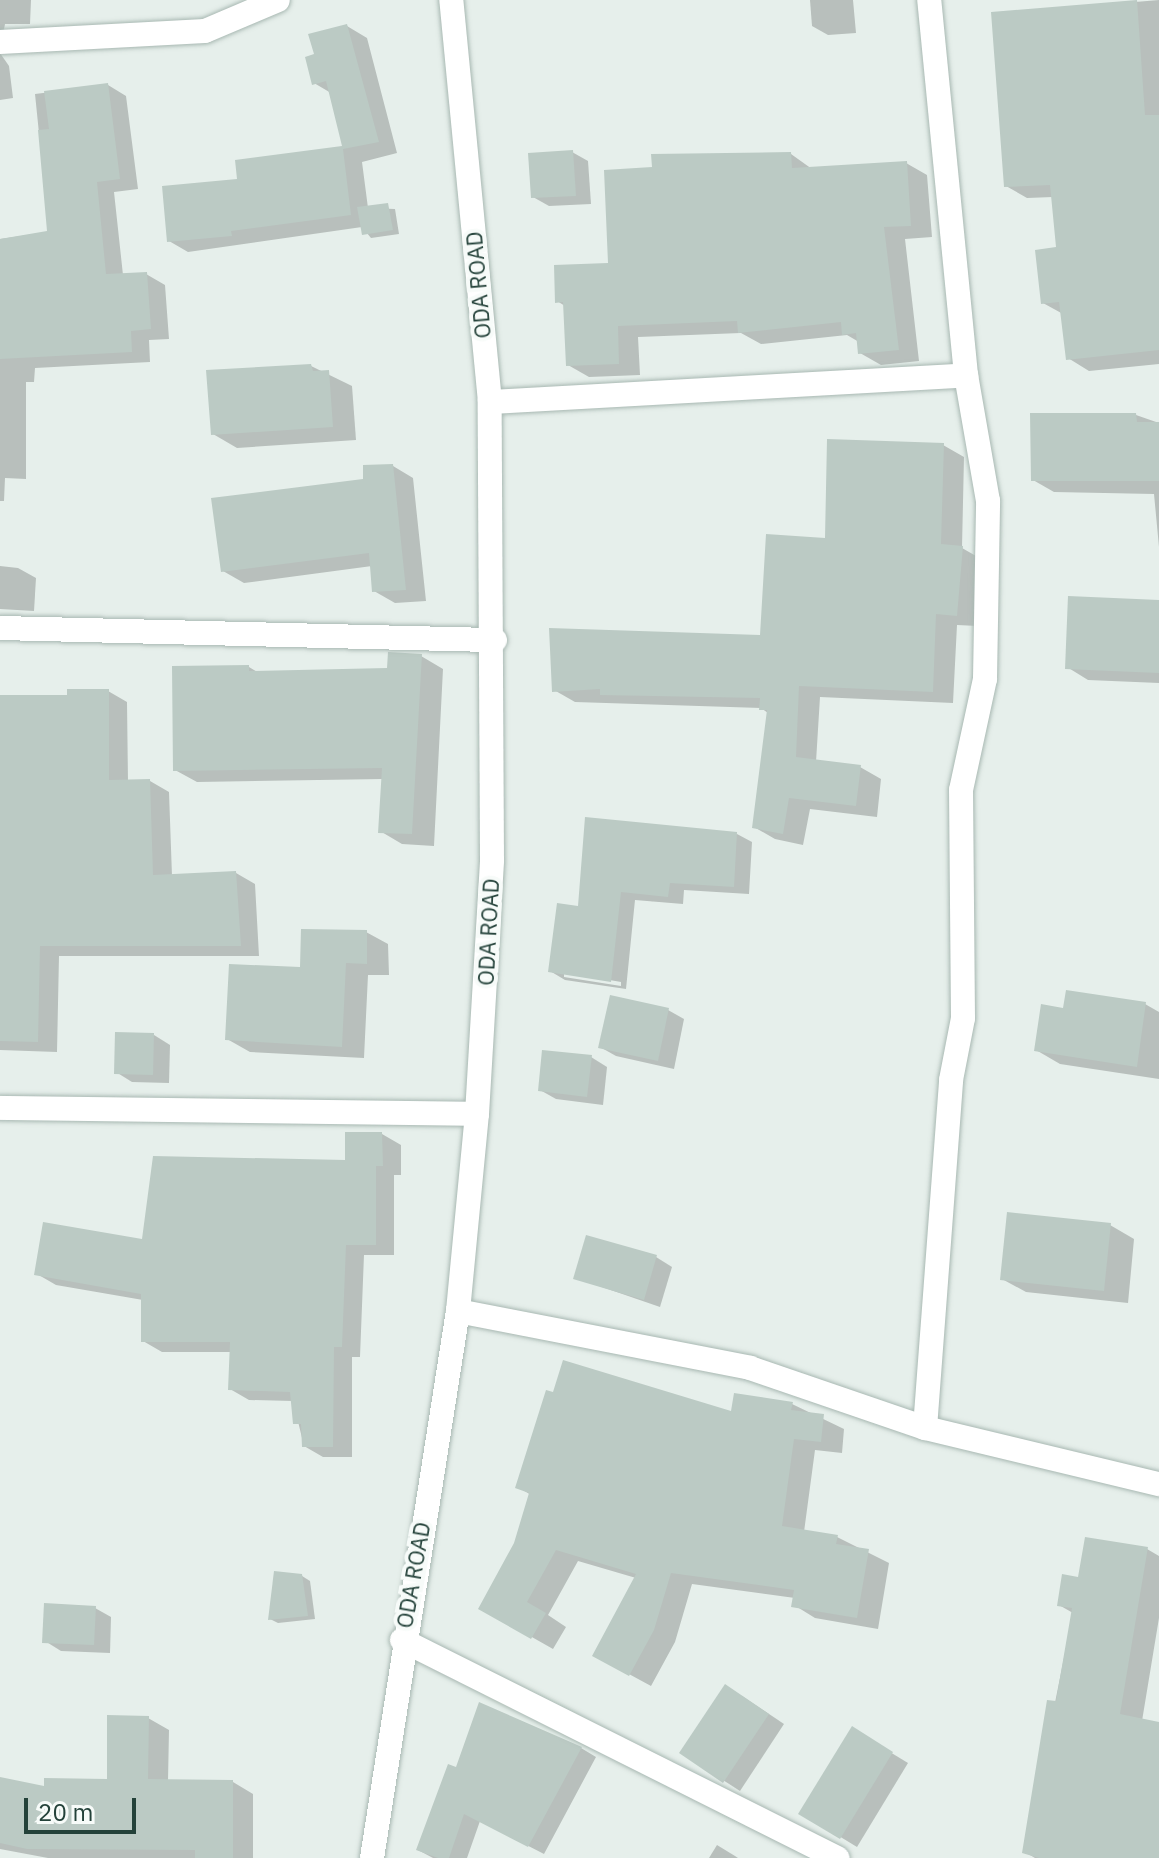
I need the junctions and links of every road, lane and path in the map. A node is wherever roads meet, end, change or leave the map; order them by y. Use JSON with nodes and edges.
{"nodes":[{"id":1,"x":278,"y":0,"type":"edge"},
{"id":2,"x":451,"y":0,"type":"edge"},
{"id":3,"x":929,"y":0,"type":"edge"},
{"id":4,"x":0,"y":42,"type":"edge"},
{"id":5,"x":966,"y":375,"type":"junction"},
{"id":6,"x":490,"y":402,"type":"junction"},
{"id":7,"x":0,"y":628,"type":"edge"},
{"id":8,"x":495,"y":640,"type":"junction"},
{"id":9,"x":0,"y":1108,"type":"edge"},
{"id":10,"x":477,"y":1114,"type":"junction"},
{"id":11,"x":458,"y":1311,"type":"junction"},
{"id":12,"x":925,"y":1428,"type":"junction"},
{"id":13,"x":1159,"y":1484,"type":"edge"},
{"id":14,"x":402,"y":1640,"type":"junction"},
{"id":15,"x":372,"y":1858,"type":"edge"},
{"id":16,"x":838,"y":1858,"type":"edge"}],
"edges":[{"from":1,"to":4,"type":"street"},
{"from":2,"to":6,"type":"street","name":"ODA ROAD"},
{"from":3,"to":5,"type":"street"},
{"from":5,"to":6,"type":"street"},
{"from":5,"to":12,"type":"street"},
{"from":6,"to":8,"type":"street","name":"ODA ROAD"},
{"from":7,"to":8,"type":"street"},
{"from":8,"to":10,"type":"street","name":"ODA ROAD"},
{"from":9,"to":10,"type":"street"},
{"from":10,"to":11,"type":"street","name":"ODA ROAD"},
{"from":11,"to":12,"type":"street"},
{"from":11,"to":14,"type":"street","name":"ODA ROAD"},
{"from":12,"to":13,"type":"street"},
{"from":14,"to":15,"type":"street","name":"ODA ROAD"},
{"from":14,"to":16,"type":"street"}]}
